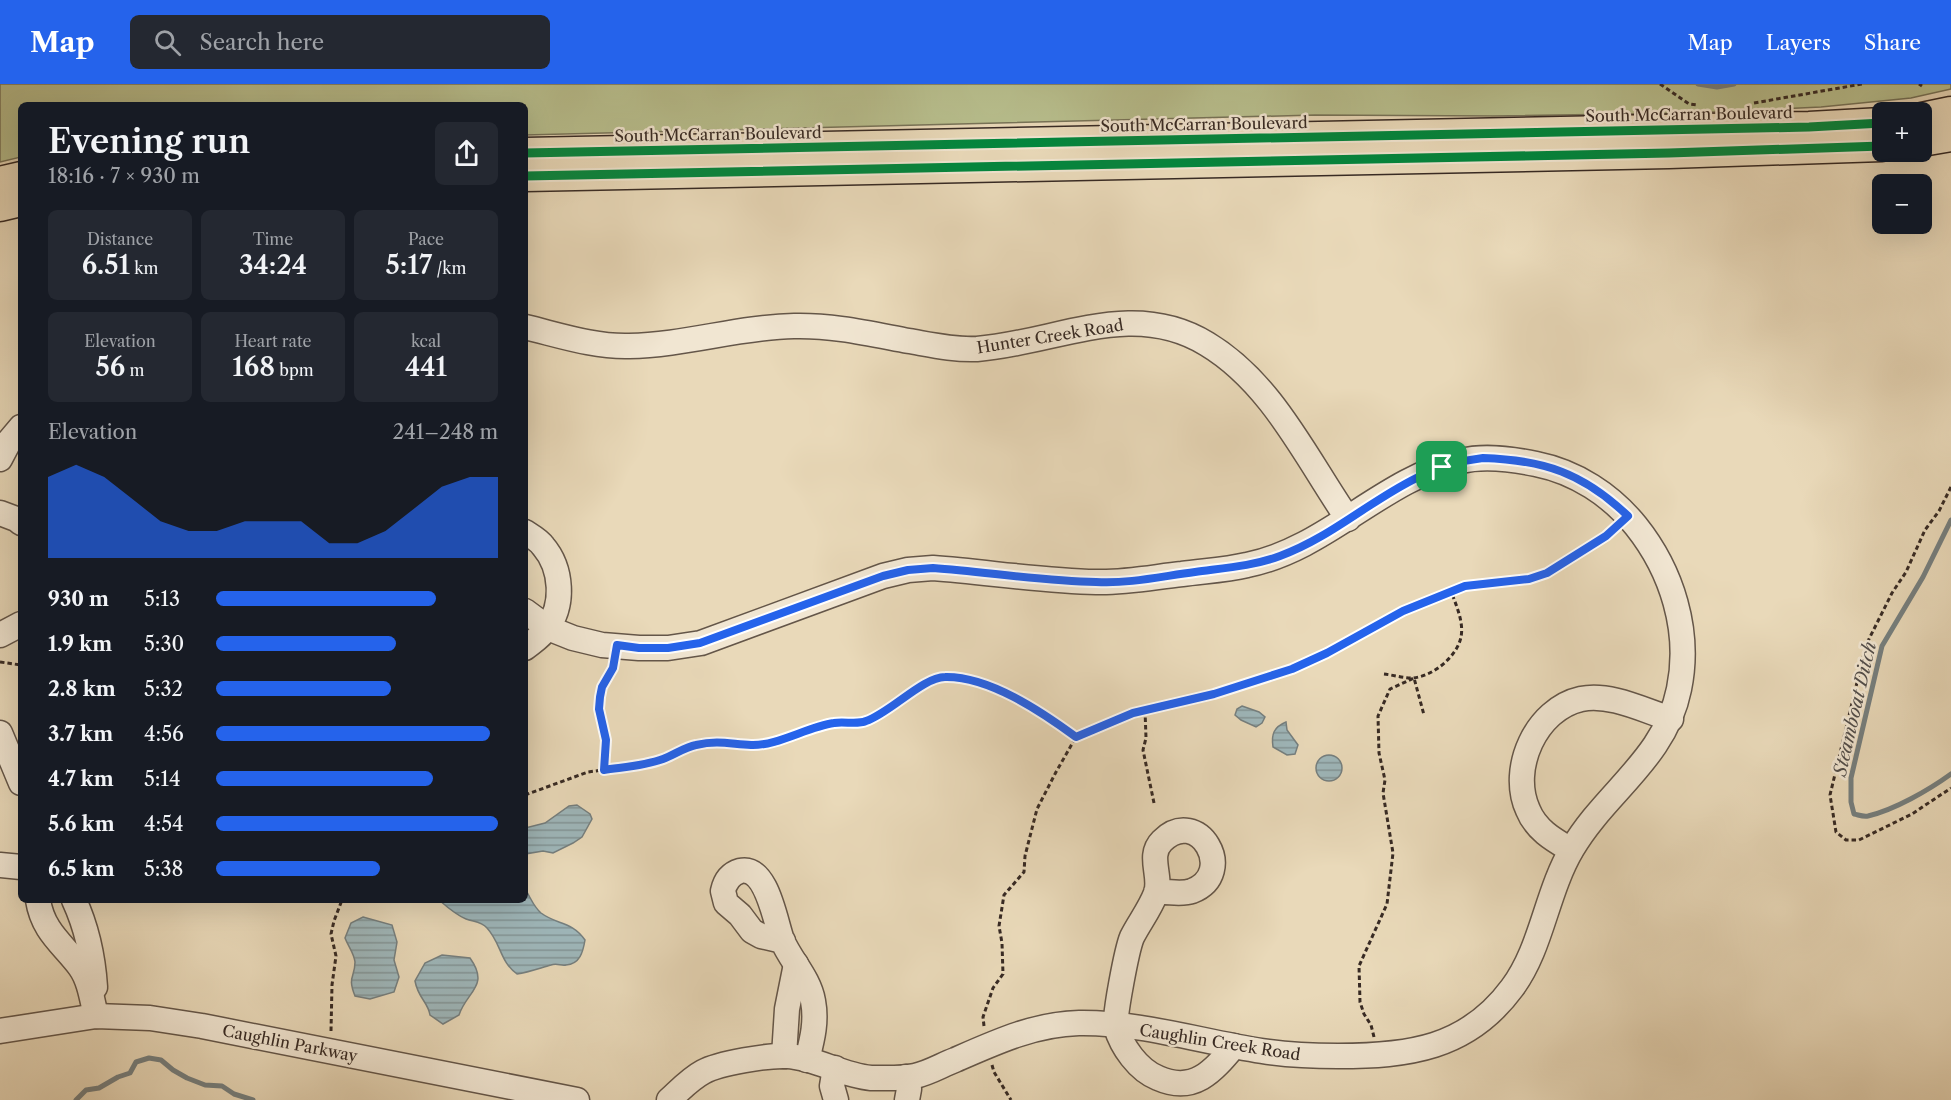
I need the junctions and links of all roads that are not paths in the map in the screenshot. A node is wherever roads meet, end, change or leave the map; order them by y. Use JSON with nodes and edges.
{"nodes":[{"id":1,"x":1951,"y":112,"type":"edge"},
{"id":2,"x":1932,"y":116,"type":"edge"},
{"id":3,"x":1872,"y":123,"type":"edge"},
{"id":4,"x":1951,"y":136,"type":"edge"},
{"id":5,"x":1932,"y":139,"type":"edge"},
{"id":6,"x":1872,"y":146,"type":"edge"},
{"id":7,"x":528,"y":153,"type":"edge"},
{"id":8,"x":528,"y":176,"type":"edge"},
{"id":9,"x":18,"y":178,"type":"edge"},
{"id":10,"x":0,"y":182,"type":"edge"},
{"id":11,"x":18,"y":202,"type":"edge"},
{"id":12,"x":0,"y":206,"type":"edge"},
{"id":13,"x":528,"y":328,"type":"edge"},
{"id":14,"x":18,"y":431,"type":"edge"},
{"id":15,"x":0,"y":459,"type":"edge"},
{"id":16,"x":0,"y":513,"type":"edge"},
{"id":17,"x":1348,"y":519,"type":"junction"},
{"id":18,"x":18,"y":521,"type":"edge"},
{"id":19,"x":528,"y":534,"type":"edge"},
{"id":20,"x":528,"y":613,"type":"edge"},
{"id":21,"x":18,"y":626,"type":"edge"},
{"id":22,"x":548,"y":628,"type":"junction"},
{"id":23,"x":0,"y":635,"type":"edge"},
{"id":24,"x":528,"y":645,"type":"edge"},
{"id":25,"x":1671,"y":719,"type":"junction"},
{"id":26,"x":0,"y":733,"type":"edge"},
{"id":27,"x":18,"y":776,"type":"edge"},
{"id":28,"x":1571,"y":850,"type":"junction"},
{"id":29,"x":0,"y":865,"type":"edge"},
{"id":30,"x":18,"y":867,"type":"edge"},
{"id":31,"x":1156,"y":892,"type":"dead end"},
{"id":32,"x":39,"y":903,"type":"edge"},
{"id":33,"x":76,"y":904,"type":"edge"},
{"id":34,"x":46,"y":925,"type":"junction"},
{"id":35,"x":783,"y":941,"type":"dead end"},
{"id":36,"x":96,"y":1016,"type":"junction"},
{"id":37,"x":1116,"y":1025,"type":"junction"},
{"id":38,"x":0,"y":1031,"type":"edge"},
{"id":39,"x":1234,"y":1046,"type":"junction"},
{"id":40,"x":795,"y":1058,"type":"junction"},
{"id":41,"x":835,"y":1068,"type":"junction"},
{"id":42,"x":907,"y":1088,"type":"edge"},
{"id":43,"x":577,"y":1100,"type":"edge"},
{"id":44,"x":669,"y":1100,"type":"edge"},
{"id":45,"x":836,"y":1100,"type":"edge"}],
"edges":[{"from":1,"to":2,"type":"main road"},
{"from":3,"to":7,"type":"main road","name":"South McCarran Boulevard"},
{"from":4,"to":5,"type":"main road"},
{"from":6,"to":8,"type":"main road"},
{"from":9,"to":10,"type":"main road"},
{"from":11,"to":12,"type":"main road"},
{"from":13,"to":17,"type":"street","name":"Hunter Creek Road"},
{"from":14,"to":15,"type":"street"},
{"from":16,"to":18,"type":"street"},
{"from":17,"to":22,"type":"street","name":"Caughlin Creek Road"},
{"from":17,"to":25,"type":"street","name":"Caughlin Creek Road"},
{"from":19,"to":22,"type":"street"},
{"from":20,"to":22,"type":"street","name":"Caughlin Creek Road"},
{"from":21,"to":23,"type":"street"},
{"from":22,"to":24,"type":"street"},
{"from":25,"to":28,"type":"street","name":"Caughlin Creek Road"},
{"from":25,"to":28,"type":"street"},
{"from":26,"to":27,"type":"street"},
{"from":28,"to":39,"type":"street","name":"Caughlin Creek Road"},
{"from":29,"to":30,"type":"street"},
{"from":31,"to":37,"type":"street"},
{"from":32,"to":34,"type":"street"},
{"from":33,"to":34,"type":"street"},
{"from":33,"to":36,"type":"street"},
{"from":34,"to":36,"type":"street"},
{"from":35,"to":40,"type":"street"},
{"from":36,"to":38,"type":"street","name":"Caughlin Parkway"},
{"from":36,"to":43,"type":"street","name":"Caughlin Parkway"},
{"from":37,"to":39,"type":"street","name":"Caughlin Creek Road"},
{"from":37,"to":39,"type":"street"},
{"from":37,"to":42,"type":"street","name":"Caughlin Creek Road"},
{"from":40,"to":41,"type":"street","name":"Caughlin Creek Road"},
{"from":40,"to":44,"type":"street","name":"Caughlin Creek Road"},
{"from":41,"to":42,"type":"street","name":"Caughlin Creek Road"},
{"from":41,"to":45,"type":"street"}]}
